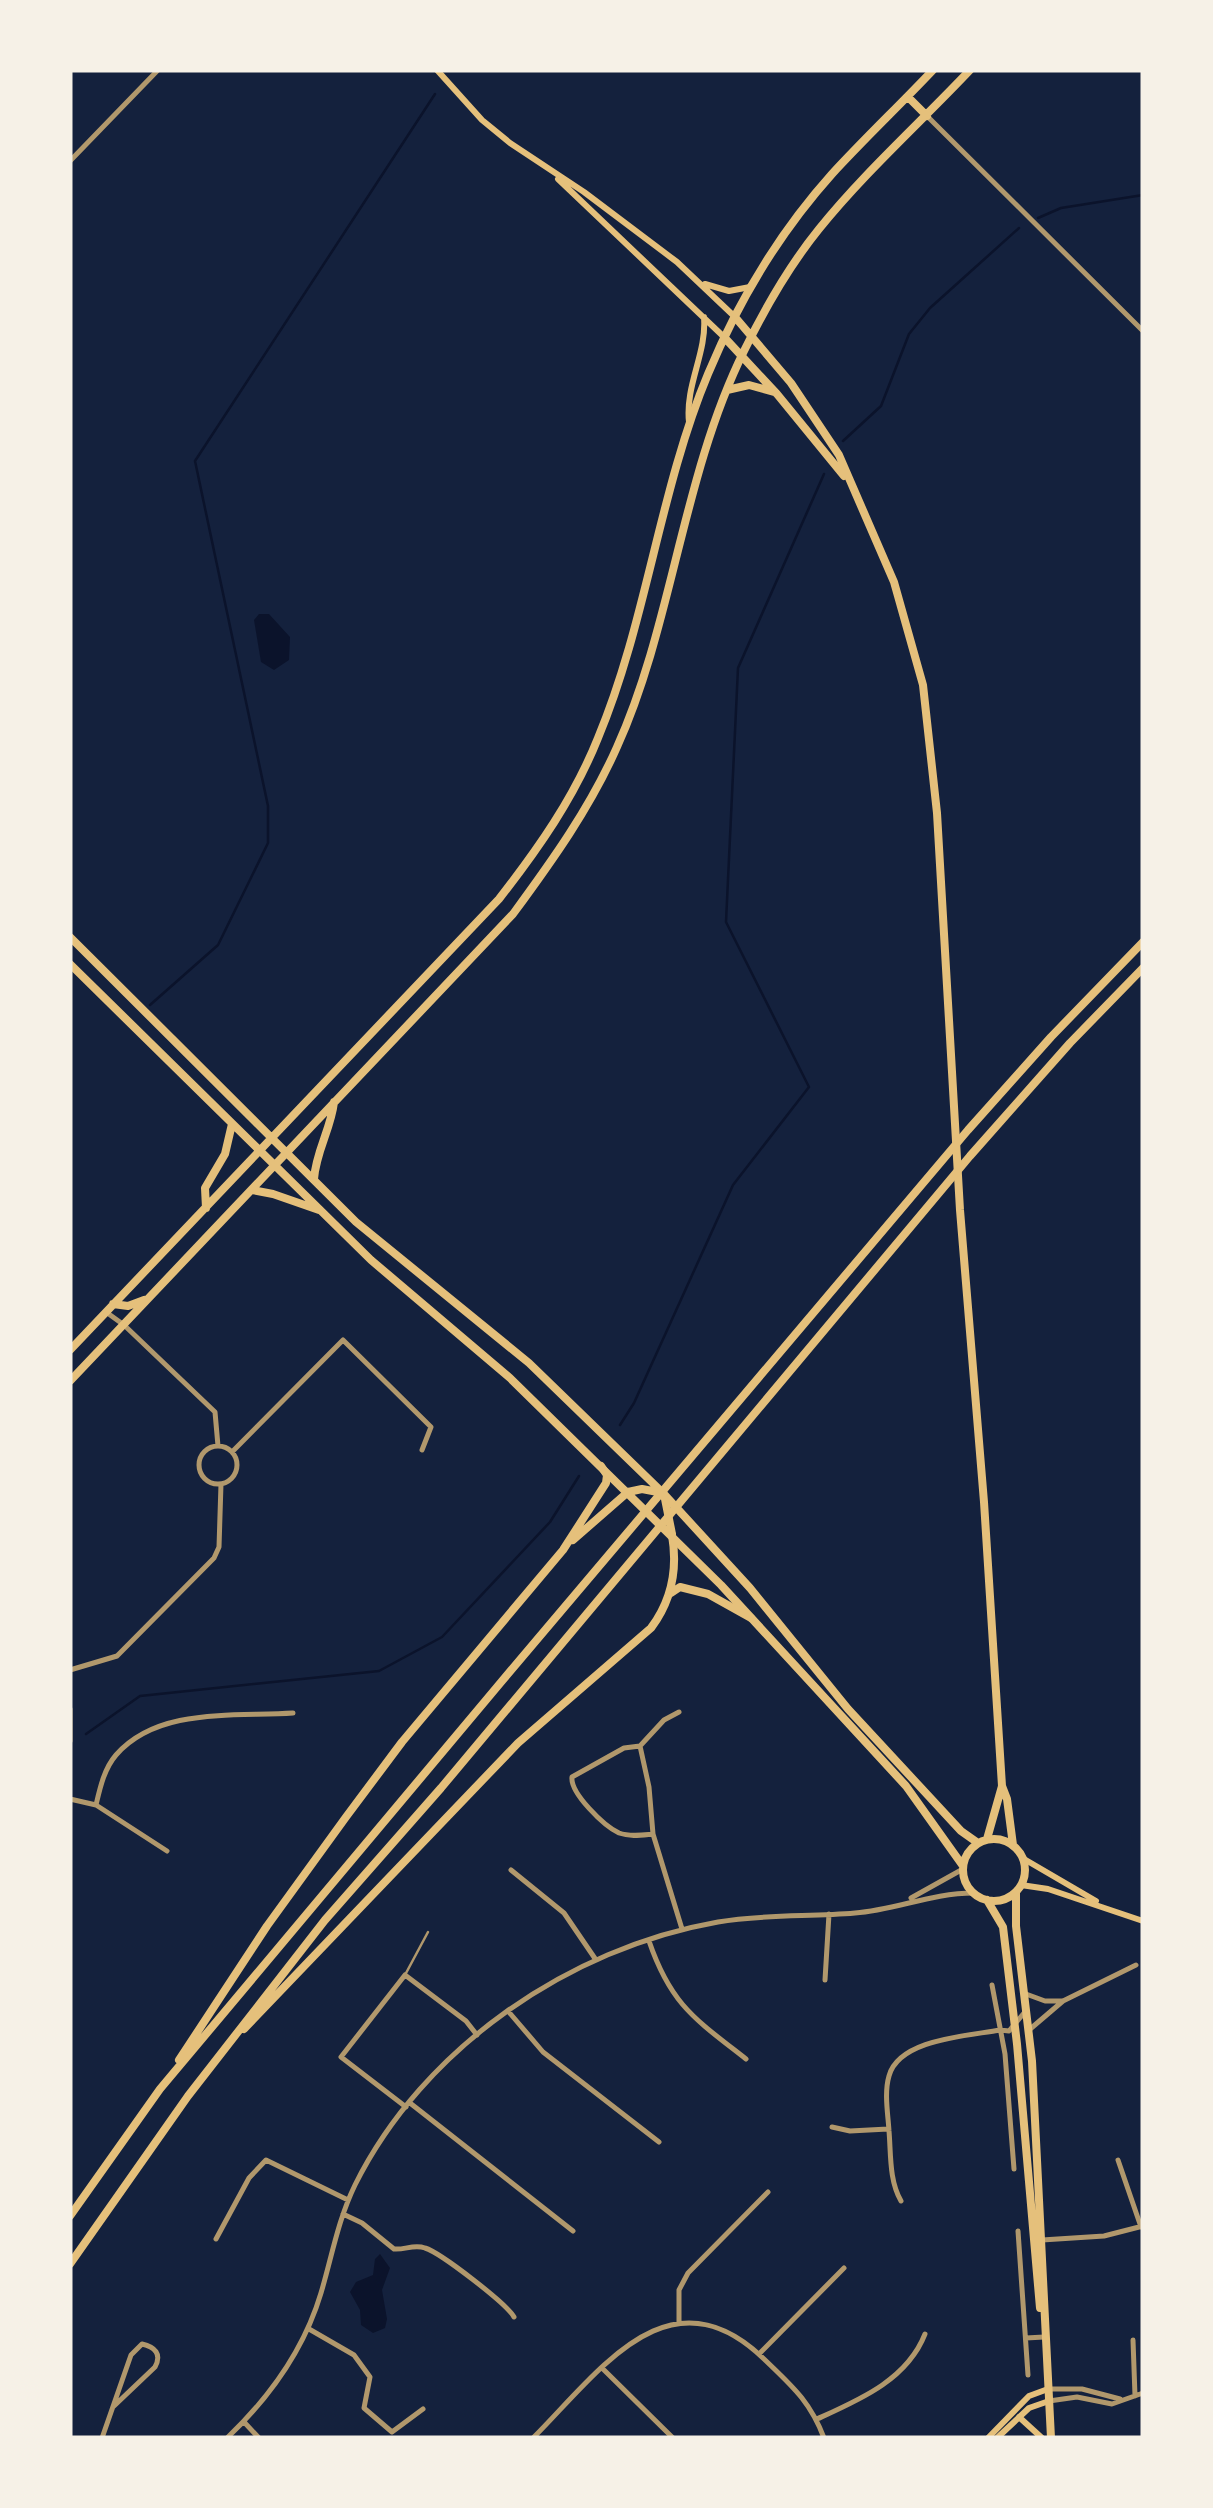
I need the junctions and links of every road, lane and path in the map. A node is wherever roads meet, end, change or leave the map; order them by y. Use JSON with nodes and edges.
{"nodes":[{"id":1,"x":158,"y":70,"type":"edge"},
{"id":2,"x":438,"y":70,"type":"edge"},
{"id":3,"x":933,"y":70,"type":"edge"},
{"id":4,"x":970,"y":70,"type":"edge"},
{"id":5,"x":908,"y":96,"type":"junction"},
{"id":6,"x":927,"y":116,"type":"junction"},
{"id":7,"x":70,"y":160,"type":"edge"},
{"id":8,"x":543,"y":164,"type":"junction"},
{"id":9,"x":699,"y":281,"type":"junction"},
{"id":10,"x":752,"y":286,"type":"junction"},
{"id":11,"x":735,"y":316,"type":"junction"},
{"id":12,"x":704,"y":317,"type":"junction"},
{"id":13,"x":1143,"y":331,"type":"edge"},
{"id":14,"x":752,"y":335,"type":"junction"},
{"id":15,"x":724,"y":338,"type":"junction"},
{"id":16,"x":742,"y":355,"type":"junction"},
{"id":17,"x":727,"y":390,"type":"junction"},
{"id":18,"x":778,"y":394,"type":"junction"},
{"id":19,"x":690,"y":423,"type":"junction"},
{"id":20,"x":854,"y":488,"type":"junction"},
{"id":21,"x":70,"y":937,"type":"edge"},
{"id":22,"x":1143,"y":942,"type":"edge"},
{"id":23,"x":71,"y":965,"type":"edge"},
{"id":24,"x":1143,"y":968,"type":"edge"},
{"id":25,"x":334,"y":1102,"type":"junction"},
{"id":26,"x":232,"y":1124,"type":"junction"},
{"id":27,"x":271,"y":1138,"type":"junction"},
{"id":28,"x":260,"y":1150,"type":"junction"},
{"id":29,"x":287,"y":1153,"type":"junction"},
{"id":30,"x":276,"y":1165,"type":"junction"},
{"id":31,"x":313,"y":1179,"type":"junction"},
{"id":32,"x":300,"y":1189,"type":"junction"},
{"id":33,"x":252,"y":1190,"type":"junction"},
{"id":34,"x":206,"y":1208,"type":"junction"},
{"id":35,"x":323,"y":1212,"type":"junction"},
{"id":36,"x":149,"y":1298,"type":"junction"},
{"id":37,"x":109,"y":1308,"type":"junction"},
{"id":38,"x":124,"y":1325,"type":"junction"},
{"id":39,"x":70,"y":1350,"type":"edge"},
{"id":40,"x":70,"y":1381,"type":"edge"},
{"id":41,"x":218,"y":1446,"type":"junction"},
{"id":42,"x":422,"y":1450,"type":"dead end"},
{"id":43,"x":232,"y":1452,"type":"junction"},
{"id":44,"x":601,"y":1466,"type":"junction"},
{"id":45,"x":221,"y":1484,"type":"junction"},
{"id":46,"x":628,"y":1492,"type":"junction"},
{"id":47,"x":665,"y":1492,"type":"junction"},
{"id":48,"x":672,"y":1535,"type":"junction"},
{"id":49,"x":563,"y":1550,"type":"junction"},
{"id":50,"x":670,"y":1594,"type":"junction"},
{"id":51,"x":751,"y":1618,"type":"junction"},
{"id":52,"x":70,"y":1670,"type":"edge"},
{"id":53,"x":70,"y":1709,"type":"edge"},
{"id":54,"x":679,"y":1712,"type":"dead end"},
{"id":55,"x":292,"y":1713,"type":"dead end"},
{"id":56,"x":70,"y":1740,"type":"edge"},
{"id":57,"x":640,"y":1746,"type":"junction"},
{"id":58,"x":1002,"y":1786,"type":"junction"},
{"id":59,"x":70,"y":1799,"type":"edge"},
{"id":60,"x":96,"y":1806,"type":"junction"},
{"id":61,"x":653,"y":1834,"type":"junction"},
{"id":62,"x":982,"y":1841,"type":"junction"},
{"id":63,"x":1013,"y":1844,"type":"junction"},
{"id":64,"x":167,"y":1851,"type":"dead end"},
{"id":65,"x":1024,"y":1859,"type":"junction"},
{"id":66,"x":963,"y":1868,"type":"junction"},
{"id":67,"x":511,"y":1870,"type":"dead end"},
{"id":68,"x":1018,"y":1889,"type":"junction"},
{"id":69,"x":974,"y":1894,"type":"junction"},
{"id":70,"x":986,"y":1900,"type":"junction"},
{"id":71,"x":904,"y":1902,"type":"junction"},
{"id":72,"x":1110,"y":1909,"type":"junction"},
{"id":73,"x":829,"y":1914,"type":"junction"},
{"id":74,"x":1143,"y":1921,"type":"edge"},
{"id":75,"x":682,"y":1930,"type":"junction"},
{"id":76,"x":428,"y":1932,"type":"dead end"},
{"id":77,"x":648,"y":1940,"type":"junction"},
{"id":78,"x":596,"y":1960,"type":"junction"},
{"id":79,"x":1136,"y":1965,"type":"dead end"},
{"id":80,"x":405,"y":1975,"type":"junction"},
{"id":81,"x":826,"y":1980,"type":"dead end"},
{"id":82,"x":992,"y":1985,"type":"dead end"},
{"id":83,"x":1026,"y":1999,"type":"junction"},
{"id":84,"x":1063,"y":2001,"type":"junction"},
{"id":85,"x":1012,"y":2006,"type":"junction"},
{"id":86,"x":508,"y":2012,"type":"junction"},
{"id":87,"x":1014,"y":2028,"type":"junction"},
{"id":88,"x":1000,"y":2030,"type":"junction"},
{"id":89,"x":1029,"y":2030,"type":"junction"},
{"id":90,"x":477,"y":2035,"type":"junction"},
{"id":91,"x":220,"y":2054,"type":"junction"},
{"id":92,"x":746,"y":2059,"type":"dead end"},
{"id":93,"x":160,"y":2089,"type":"junction"},
{"id":94,"x":408,"y":2105,"type":"junction"},
{"id":95,"x":832,"y":2127,"type":"dead end"},
{"id":96,"x":889,"y":2128,"type":"junction"},
{"id":97,"x":658,"y":2142,"type":"dead end"},
{"id":98,"x":1118,"y":2160,"type":"dead end"},
{"id":99,"x":1014,"y":2169,"type":"dead end"},
{"id":100,"x":768,"y":2192,"type":"dead end"},
{"id":101,"x":348,"y":2200,"type":"junction"},
{"id":102,"x":901,"y":2200,"type":"dead end"},
{"id":103,"x":342,"y":2214,"type":"junction"},
{"id":104,"x":70,"y":2216,"type":"edge"},
{"id":105,"x":1142,"y":2226,"type":"edge"},
{"id":106,"x":573,"y":2230,"type":"dead end"},
{"id":107,"x":1018,"y":2231,"type":"dead end"},
{"id":108,"x":216,"y":2239,"type":"dead end"},
{"id":109,"x":1037,"y":2241,"type":"junction"},
{"id":110,"x":70,"y":2264,"type":"edge"},
{"id":111,"x":844,"y":2268,"type":"dead end"},
{"id":112,"x":514,"y":2317,"type":"dead end"},
{"id":113,"x":679,"y":2323,"type":"junction"},
{"id":114,"x":308,"y":2328,"type":"junction"},
{"id":115,"x":924,"y":2334,"type":"dead end"},
{"id":116,"x":1026,"y":2338,"type":"junction"},
{"id":117,"x":1044,"y":2338,"type":"junction"},
{"id":118,"x":1133,"y":2340,"type":"dead end"},
{"id":119,"x":759,"y":2354,"type":"junction"},
{"id":120,"x":602,"y":2368,"type":"junction"},
{"id":121,"x":1028,"y":2374,"type":"dead end"},
{"id":122,"x":1048,"y":2388,"type":"junction"},
{"id":123,"x":1139,"y":2395,"type":"edge"},
{"id":124,"x":1123,"y":2400,"type":"junction"},
{"id":125,"x":1048,"y":2401,"type":"junction"},
{"id":126,"x":114,"y":2406,"type":"junction"},
{"id":127,"x":424,"y":2409,"type":"dead end"},
{"id":128,"x":1019,"y":2416,"type":"junction"},
{"id":129,"x":816,"y":2419,"type":"junction"},
{"id":130,"x":244,"y":2422,"type":"junction"},
{"id":131,"x":102,"y":2438,"type":"edge"},
{"id":132,"x":227,"y":2438,"type":"edge"},
{"id":133,"x":260,"y":2438,"type":"edge"},
{"id":134,"x":533,"y":2438,"type":"edge"},
{"id":135,"x":673,"y":2438,"type":"edge"},
{"id":136,"x":824,"y":2438,"type":"edge"},
{"id":137,"x":988,"y":2438,"type":"edge"},
{"id":138,"x":997,"y":2438,"type":"edge"},
{"id":139,"x":1042,"y":2438,"type":"edge"},
{"id":140,"x":1051,"y":2438,"type":"edge"}],
"edges":[{"from":1,"to":7,"type":"street"},
{"from":2,"to":8,"type":"main road"},
{"from":3,"to":5,"type":"main road"},
{"from":4,"to":6,"type":"main road"},
{"from":5,"to":6,"type":"main road"},
{"from":5,"to":10,"type":"main road"},
{"from":6,"to":13,"type":"street"},
{"from":6,"to":14,"type":"main road"},
{"from":8,"to":9,"type":"main road"},
{"from":8,"to":12,"type":"main road"},
{"from":9,"to":10,"type":"main road"},
{"from":9,"to":11,"type":"main road"},
{"from":10,"to":11,"type":"main road"},
{"from":11,"to":14,"type":"main road"},
{"from":11,"to":15,"type":"main road"},
{"from":12,"to":15,"type":"main road"},
{"from":12,"to":19,"type":"main road"},
{"from":14,"to":16,"type":"main road"},
{"from":14,"to":20,"type":"main road"},
{"from":15,"to":16,"type":"main road"},
{"from":15,"to":19,"type":"main road"},
{"from":16,"to":17,"type":"main road"},
{"from":16,"to":18,"type":"main road"},
{"from":17,"to":18,"type":"main road"},
{"from":17,"to":25,"type":"main road"},
{"from":18,"to":20,"type":"main road"},
{"from":19,"to":27,"type":"main road"},
{"from":20,"to":58,"type":"main road"},
{"from":21,"to":27,"type":"main road"},
{"from":22,"to":47,"type":"main road"},
{"from":23,"to":26,"type":"main road"},
{"from":24,"to":91,"type":"main road"},
{"from":25,"to":29,"type":"main road"},
{"from":25,"to":31,"type":"main road"},
{"from":26,"to":28,"type":"main road"},
{"from":26,"to":34,"type":"main road"},
{"from":27,"to":28,"type":"main road"},
{"from":27,"to":29,"type":"main road"},
{"from":28,"to":30,"type":"main road"},
{"from":28,"to":34,"type":"main road"},
{"from":29,"to":30,"type":"main road"},
{"from":29,"to":31,"type":"main road"},
{"from":30,"to":32,"type":"main road"},
{"from":30,"to":33,"type":"main road"},
{"from":31,"to":32,"type":"main road"},
{"from":31,"to":47,"type":"main road"},
{"from":32,"to":35,"type":"main road"},
{"from":33,"to":35,"type":"main road"},
{"from":33,"to":36,"type":"main road"},
{"from":34,"to":37,"type":"main road"},
{"from":35,"to":44,"type":"main road"},
{"from":36,"to":37,"type":"main road"},
{"from":36,"to":38,"type":"main road"},
{"from":37,"to":38,"type":"street"},
{"from":37,"to":39,"type":"main road"},
{"from":38,"to":40,"type":"main road"},
{"from":38,"to":41,"type":"street"},
{"from":41,"to":43,"type":"street"},
{"from":41,"to":45,"type":"street"},
{"from":42,"to":43,"type":"street"},
{"from":43,"to":45,"type":"street"},
{"from":44,"to":46,"type":"main road"},
{"from":44,"to":49,"type":"main road"},
{"from":45,"to":52,"type":"street"},
{"from":46,"to":47,"type":"main road"},
{"from":46,"to":48,"type":"main road"},
{"from":46,"to":49,"type":"main road"},
{"from":47,"to":48,"type":"main road"},
{"from":47,"to":62,"type":"main road"},
{"from":47,"to":93,"type":"main road"},
{"from":48,"to":50,"type":"main road"},
{"from":48,"to":51,"type":"main road"},
{"from":49,"to":93,"type":"main road"},
{"from":50,"to":51,"type":"main road"},
{"from":50,"to":91,"type":"main road"},
{"from":51,"to":66,"type":"main road"},
{"from":53,"to":56,"type":"street"},
{"from":54,"to":57,"type":"street"},
{"from":55,"to":60,"type":"street"},
{"from":57,"to":61,"type":"street"},
{"from":57,"to":61,"type":"street"},
{"from":58,"to":62,"type":"main road"},
{"from":58,"to":63,"type":"main road"},
{"from":59,"to":60,"type":"street"},
{"from":60,"to":64,"type":"street"},
{"from":61,"to":75,"type":"street"},
{"from":62,"to":63,"type":"main road"},
{"from":62,"to":66,"type":"main road"},
{"from":63,"to":65,"type":"main road"},
{"from":65,"to":68,"type":"main road"},
{"from":65,"to":72,"type":"main road"},
{"from":66,"to":69,"type":"main road"},
{"from":66,"to":71,"type":"street"},
{"from":67,"to":78,"type":"street"},
{"from":68,"to":70,"type":"main road"},
{"from":68,"to":72,"type":"main road"},
{"from":68,"to":83,"type":"main road"},
{"from":69,"to":70,"type":"main road"},
{"from":69,"to":71,"type":"street"},
{"from":70,"to":85,"type":"main road"},
{"from":71,"to":73,"type":"street"},
{"from":72,"to":74,"type":"main road"},
{"from":73,"to":75,"type":"street"},
{"from":73,"to":81,"type":"street"},
{"from":75,"to":77,"type":"street"},
{"from":76,"to":80,"type":"lane"},
{"from":77,"to":78,"type":"street"},
{"from":77,"to":92,"type":"street"},
{"from":78,"to":86,"type":"street"},
{"from":79,"to":84,"type":"street"},
{"from":80,"to":90,"type":"street"},
{"from":80,"to":94,"type":"street"},
{"from":82,"to":88,"type":"street"},
{"from":83,"to":84,"type":"street"},
{"from":83,"to":87,"type":"street"},
{"from":83,"to":89,"type":"main road"},
{"from":84,"to":89,"type":"street"},
{"from":85,"to":87,"type":"main road"},
{"from":85,"to":88,"type":"street"},
{"from":86,"to":90,"type":"street"},
{"from":86,"to":97,"type":"street"},
{"from":87,"to":88,"type":"street"},
{"from":87,"to":109,"type":"main road"},
{"from":88,"to":96,"type":"street"},
{"from":88,"to":99,"type":"street"},
{"from":89,"to":109,"type":"main road"},
{"from":90,"to":94,"type":"street"},
{"from":91,"to":110,"type":"main road"},
{"from":93,"to":104,"type":"main road"},
{"from":94,"to":101,"type":"street"},
{"from":94,"to":106,"type":"street"},
{"from":95,"to":96,"type":"street"},
{"from":96,"to":102,"type":"street"},
{"from":98,"to":105,"type":"street"},
{"from":100,"to":113,"type":"street"},
{"from":101,"to":103,"type":"street"},
{"from":101,"to":108,"type":"street"},
{"from":103,"to":112,"type":"street"},
{"from":103,"to":114,"type":"street"},
{"from":105,"to":109,"type":"street"},
{"from":107,"to":116,"type":"street"},
{"from":109,"to":117,"type":"main road"},
{"from":111,"to":119,"type":"street"},
{"from":113,"to":119,"type":"street"},
{"from":113,"to":120,"type":"street"},
{"from":114,"to":127,"type":"street"},
{"from":114,"to":130,"type":"street"},
{"from":115,"to":129,"type":"street"},
{"from":116,"to":117,"type":"street"},
{"from":116,"to":121,"type":"street"},
{"from":117,"to":122,"type":"main road"},
{"from":118,"to":123,"type":"street"},
{"from":119,"to":129,"type":"street"},
{"from":120,"to":134,"type":"street"},
{"from":120,"to":135,"type":"street"},
{"from":122,"to":124,"type":"street"},
{"from":122,"to":125,"type":"main road"},
{"from":122,"to":137,"type":"main road"},
{"from":123,"to":124,"type":"street"},
{"from":124,"to":125,"type":"street"},
{"from":125,"to":128,"type":"main road"},
{"from":125,"to":140,"type":"main road"},
{"from":126,"to":126,"type":"street"},
{"from":126,"to":131,"type":"street"},
{"from":128,"to":138,"type":"main road"},
{"from":128,"to":139,"type":"main road"},
{"from":129,"to":136,"type":"street"},
{"from":130,"to":132,"type":"street"},
{"from":130,"to":133,"type":"street"}]}
